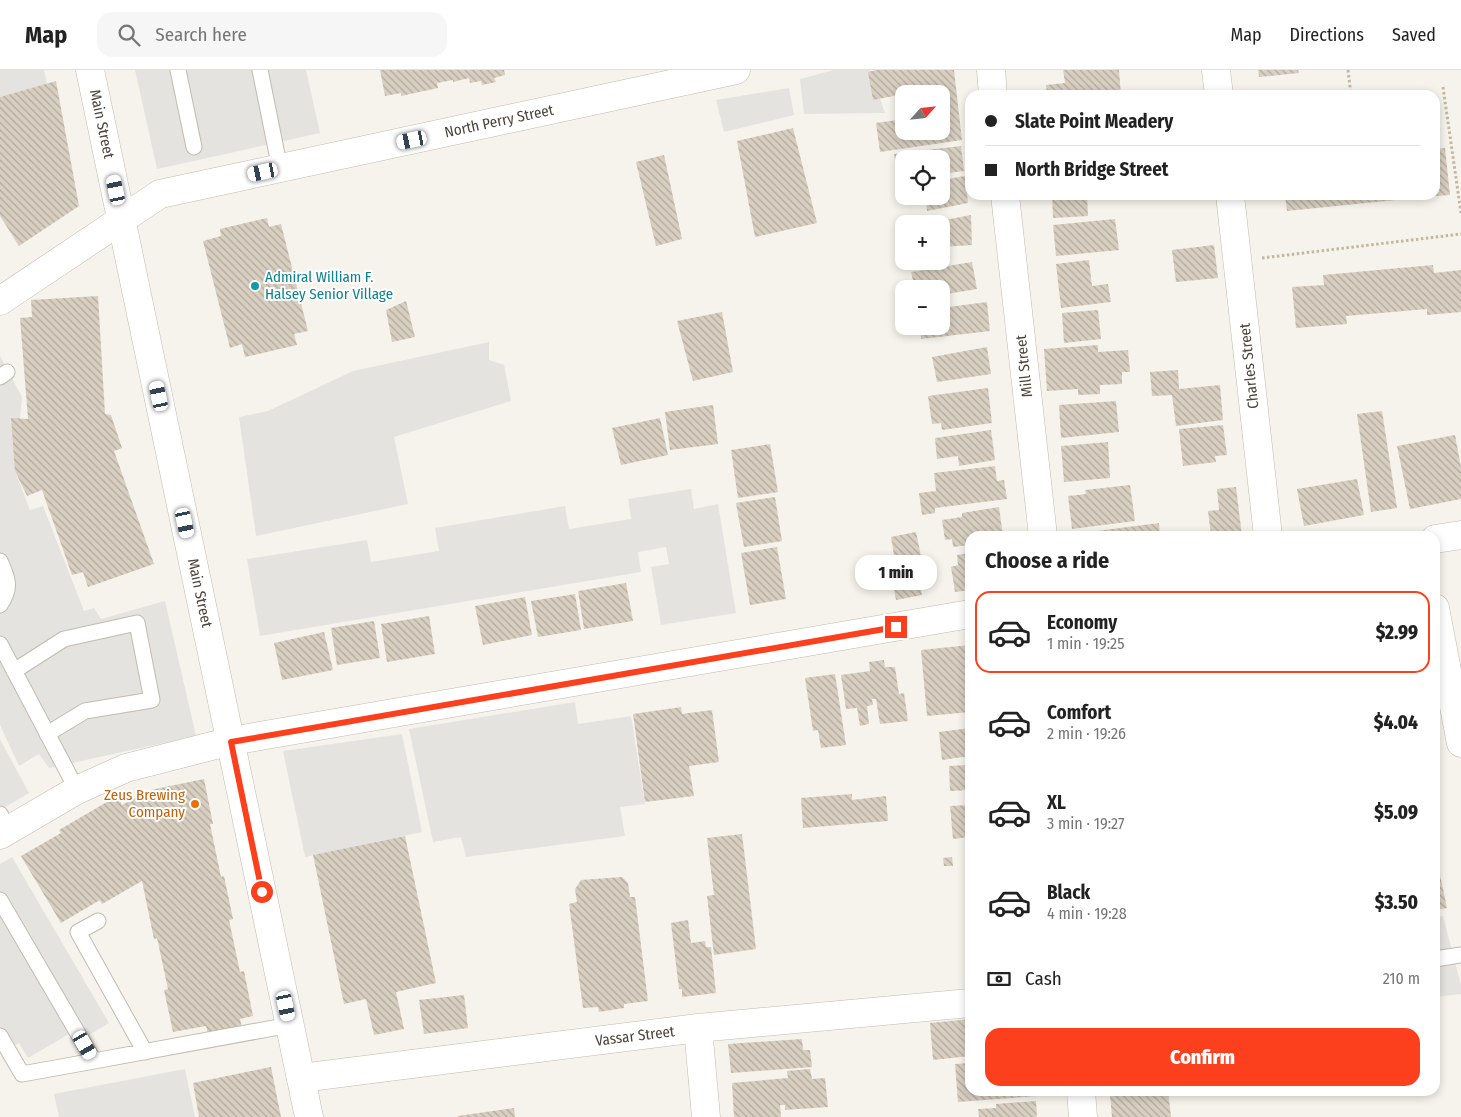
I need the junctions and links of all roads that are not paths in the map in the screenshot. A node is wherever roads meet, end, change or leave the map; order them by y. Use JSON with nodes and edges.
{"nodes":[{"id":1,"x":90,"y":70,"type":"edge"},
{"id":2,"x":178,"y":70,"type":"edge"},
{"id":3,"x":260,"y":70,"type":"edge"},
{"id":4,"x":736,"y":70,"type":"edge"},
{"id":5,"x":990,"y":70,"type":"edge"},
{"id":6,"x":1216,"y":70,"type":"edge"},
{"id":7,"x":992,"y":90,"type":"edge"},
{"id":8,"x":1218,"y":90,"type":"edge"},
{"id":9,"x":194,"y":147,"type":"dead end"},
{"id":10,"x":280,"y":168,"type":"junction"},
{"id":11,"x":1005,"y":200,"type":"edge"},
{"id":12,"x":1231,"y":200,"type":"edge"},
{"id":13,"x":122,"y":220,"type":"junction"},
{"id":14,"x":0,"y":301,"type":"edge"},
{"id":15,"x":1042,"y":531,"type":"edge"},
{"id":16,"x":1267,"y":531,"type":"edge"},
{"id":17,"x":1461,"y":535,"type":"edge"},
{"id":18,"x":1440,"y":538,"type":"edge"},
{"id":19,"x":0,"y":561,"type":"edge"},
{"id":20,"x":0,"y":605,"type":"edge"},
{"id":21,"x":965,"y":615,"type":"edge"},
{"id":22,"x":1440,"y":634,"type":"edge"},
{"id":23,"x":0,"y":644,"type":"edge"},
{"id":24,"x":14,"y":671,"type":"junction"},
{"id":25,"x":47,"y":734,"type":"junction"},
{"id":26,"x":231,"y":742,"type":"junction"},
{"id":27,"x":1461,"y":743,"type":"edge"},
{"id":28,"x":77,"y":790,"type":"junction"},
{"id":29,"x":3,"y":826,"type":"edge"},
{"id":30,"x":0,"y":900,"type":"edge"},
{"id":31,"x":98,"y":921,"type":"dead end"},
{"id":32,"x":1461,"y":955,"type":"edge"},
{"id":33,"x":1440,"y":958,"type":"edge"},
{"id":34,"x":965,"y":1002,"type":"edge"},
{"id":35,"x":290,"y":1024,"type":"junction"},
{"id":36,"x":698,"y":1028,"type":"junction"},
{"id":37,"x":0,"y":1036,"type":"edge"},
{"id":38,"x":145,"y":1052,"type":"junction"},
{"id":39,"x":94,"y":1061,"type":"junction"},
{"id":40,"x":301,"y":1078,"type":"junction"},
{"id":41,"x":1081,"y":1096,"type":"edge"},
{"id":42,"x":309,"y":1117,"type":"edge"},
{"id":43,"x":706,"y":1117,"type":"edge"},
{"id":44,"x":1083,"y":1117,"type":"edge"}],
"edges":[{"from":1,"to":13,"type":"street","name":"Main Street"},
{"from":2,"to":9,"type":"lane"},
{"from":3,"to":10,"type":"lane"},
{"from":4,"to":10,"type":"street","name":"North Perry Street"},
{"from":5,"to":7,"type":"street"},
{"from":6,"to":8,"type":"street"},
{"from":10,"to":13,"type":"street","name":"North Perry Street"},
{"from":11,"to":15,"type":"street","name":"Mill Street"},
{"from":12,"to":16,"type":"street","name":"Charles Street"},
{"from":13,"to":14,"type":"street","name":"North Perry Street"},
{"from":13,"to":26,"type":"street","name":"Main Street"},
{"from":17,"to":18,"type":"street"},
{"from":19,"to":20,"type":"lane"},
{"from":21,"to":26,"type":"street"},
{"from":22,"to":27,"type":"street"},
{"from":23,"to":24,"type":"lane"},
{"from":24,"to":25,"type":"lane"},
{"from":24,"to":25,"type":"lane"},
{"from":25,"to":28,"type":"lane"},
{"from":26,"to":28,"type":"street"},
{"from":26,"to":35,"type":"street","name":"Main Street"},
{"from":28,"to":29,"type":"street"},
{"from":30,"to":39,"type":"lane"},
{"from":31,"to":38,"type":"lane"},
{"from":32,"to":33,"type":"lane"},
{"from":34,"to":36,"type":"street","name":"Vassar Street"},
{"from":35,"to":38,"type":"lane"},
{"from":35,"to":40,"type":"street","name":"Main Street"},
{"from":36,"to":40,"type":"street","name":"Vassar Street"},
{"from":36,"to":43,"type":"street"},
{"from":37,"to":39,"type":"lane"},
{"from":38,"to":39,"type":"lane"},
{"from":40,"to":42,"type":"street","name":"Main Street"},
{"from":41,"to":44,"type":"street"}]}
